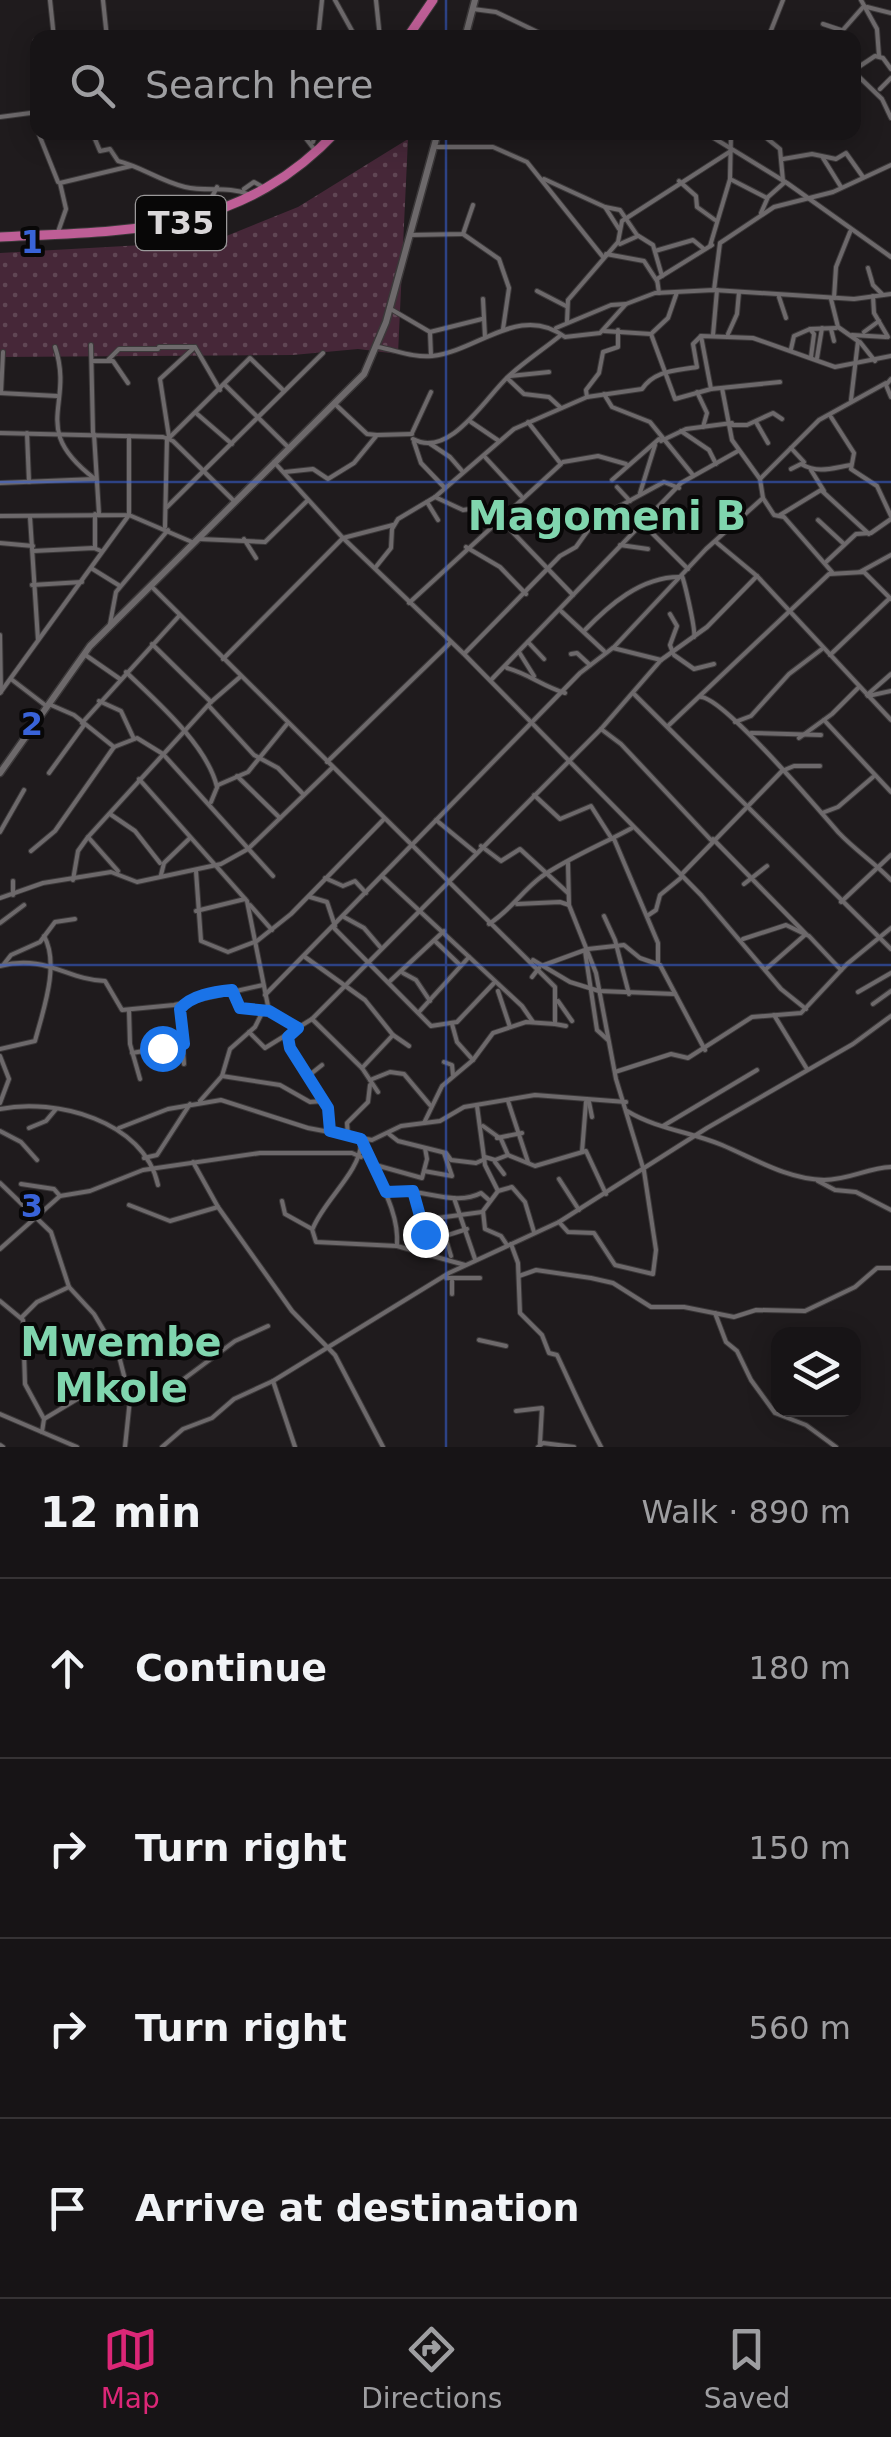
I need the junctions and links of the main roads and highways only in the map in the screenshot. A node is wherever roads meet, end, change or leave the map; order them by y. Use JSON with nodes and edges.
{"nodes":[{"id":1,"x":433,"y":0,"type":"edge"},
{"id":2,"x":474,"y":4,"type":"edge"},
{"id":3,"x":412,"y":30,"type":"edge"},
{"id":4,"x":467,"y":30,"type":"edge"},
{"id":5,"x":324,"y":140,"type":"edge"},
{"id":6,"x":436,"y":140,"type":"edge"},
{"id":7,"x":0,"y":237,"type":"edge"},
{"id":8,"x":0,"y":773,"type":"edge"}],
"edges":[{"from":1,"to":3,"type":"highway"},
{"from":2,"to":4,"type":"main road"},
{"from":5,"to":7,"type":"highway","number":"T35"},
{"from":6,"to":8,"type":"main road"}]}
